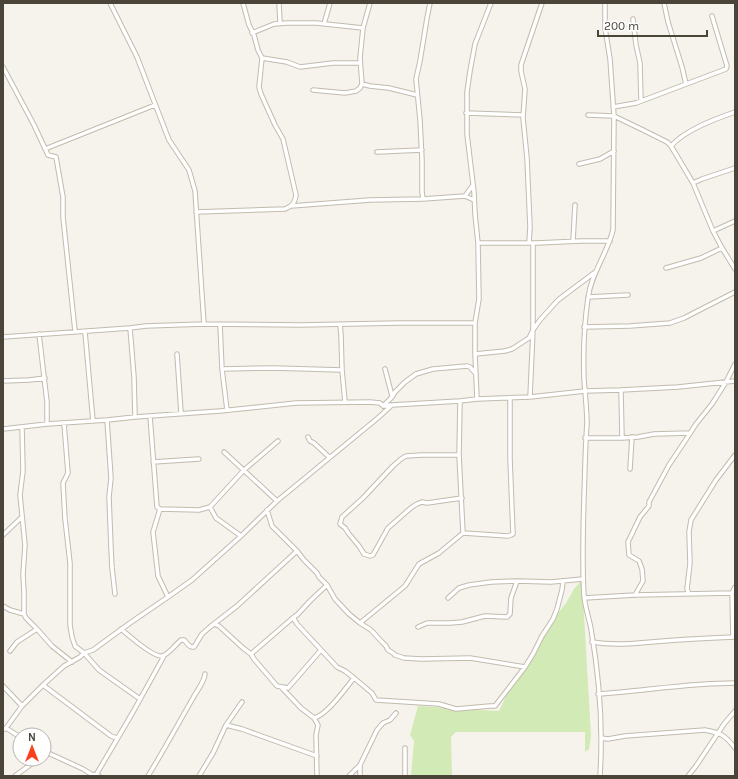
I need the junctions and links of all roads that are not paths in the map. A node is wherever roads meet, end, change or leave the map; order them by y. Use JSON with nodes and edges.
{"nodes":[{"id":1,"x":110,"y":3,"type":"edge"},
{"id":2,"x":243,"y":3,"type":"edge"},
{"id":3,"x":279,"y":3,"type":"edge"},
{"id":4,"x":330,"y":3,"type":"edge"},
{"id":5,"x":370,"y":3,"type":"edge"},
{"id":6,"x":430,"y":3,"type":"edge"},
{"id":7,"x":491,"y":3,"type":"edge"},
{"id":8,"x":542,"y":3,"type":"edge"},
{"id":9,"x":604,"y":3,"type":"edge"},
{"id":10,"x":664,"y":3,"type":"edge"},
{"id":11,"x":712,"y":16,"type":"dead end"},
{"id":12,"x":633,"y":19,"type":"dead end"},
{"id":13,"x":280,"y":24,"type":"junction"},
{"id":14,"x":324,"y":24,"type":"junction"},
{"id":15,"x":363,"y":28,"type":"junction"},
{"id":16,"x":252,"y":33,"type":"junction"},
{"id":17,"x":262,"y":58,"type":"junction"},
{"id":18,"x":360,"y":63,"type":"junction"},
{"id":19,"x":3,"y":67,"type":"edge"},
{"id":20,"x":362,"y":84,"type":"junction"},
{"id":21,"x":686,"y":84,"type":"junction"},
{"id":22,"x":312,"y":90,"type":"dead end"},
{"id":23,"x":418,"y":95,"type":"junction"},
{"id":24,"x":641,"y":101,"type":"junction"},
{"id":25,"x":155,"y":105,"type":"junction"},
{"id":26,"x":613,"y":107,"type":"junction"},
{"id":27,"x":735,"y":112,"type":"edge"},
{"id":28,"x":466,"y":113,"type":"junction"},
{"id":29,"x":523,"y":115,"type":"junction"},
{"id":30,"x":588,"y":116,"type":"dead end"},
{"id":31,"x":614,"y":116,"type":"junction"},
{"id":32,"x":671,"y":146,"type":"junction"},
{"id":33,"x":45,"y":148,"type":"junction"},
{"id":34,"x":422,"y":150,"type":"junction"},
{"id":35,"x":614,"y":151,"type":"junction"},
{"id":36,"x":377,"y":152,"type":"dead end"},
{"id":37,"x":579,"y":164,"type":"dead end"},
{"id":38,"x":735,"y":168,"type":"edge"},
{"id":39,"x":693,"y":183,"type":"junction"},
{"id":40,"x":473,"y":185,"type":"junction"},
{"id":41,"x":465,"y":196,"type":"junction"},
{"id":42,"x":424,"y":199,"type":"junction"},
{"id":43,"x":474,"y":200,"type":"junction"},
{"id":44,"x":575,"y":205,"type":"dead end"},
{"id":45,"x":292,"y":206,"type":"junction"},
{"id":46,"x":196,"y":212,"type":"junction"},
{"id":47,"x":735,"y":221,"type":"edge"},
{"id":48,"x":713,"y":231,"type":"junction"},
{"id":49,"x":573,"y":241,"type":"junction"},
{"id":50,"x":610,"y":241,"type":"junction"},
{"id":51,"x":478,"y":243,"type":"junction"},
{"id":52,"x":531,"y":243,"type":"junction"},
{"id":53,"x":722,"y":248,"type":"junction"},
{"id":54,"x":666,"y":268,"type":"dead end"},
{"id":55,"x":735,"y":269,"type":"edge"},
{"id":56,"x":596,"y":272,"type":"junction"},
{"id":57,"x":592,"y":280,"type":"junction"},
{"id":58,"x":583,"y":282,"type":"junction"},
{"id":59,"x":735,"y":292,"type":"edge"},
{"id":60,"x":628,"y":295,"type":"dead end"},
{"id":61,"x":588,"y":297,"type":"junction"},
{"id":62,"x":476,"y":323,"type":"junction"},
{"id":63,"x":204,"y":324,"type":"junction"},
{"id":64,"x":220,"y":324,"type":"junction"},
{"id":65,"x":340,"y":324,"type":"junction"},
{"id":66,"x":584,"y":327,"type":"junction"},
{"id":67,"x":130,"y":328,"type":"junction"},
{"id":68,"x":533,"y":330,"type":"junction"},
{"id":69,"x":75,"y":332,"type":"junction"},
{"id":70,"x":85,"y":332,"type":"junction"},
{"id":71,"x":39,"y":334,"type":"junction"},
{"id":72,"x":3,"y":337,"type":"edge"},
{"id":73,"x":177,"y":354,"type":"dead end"},
{"id":74,"x":475,"y":354,"type":"junction"},
{"id":75,"x":735,"y":364,"type":"edge"},
{"id":76,"x":222,"y":369,"type":"junction"},
{"id":77,"x":385,"y":369,"type":"dead end"},
{"id":78,"x":342,"y":370,"type":"junction"},
{"id":79,"x":476,"y":374,"type":"junction"},
{"id":80,"x":45,"y":378,"type":"junction"},
{"id":81,"x":3,"y":381,"type":"edge"},
{"id":82,"x":735,"y":381,"type":"edge"},
{"id":83,"x":726,"y":382,"type":"junction"},
{"id":84,"x":621,"y":390,"type":"junction"},
{"id":85,"x":585,"y":391,"type":"junction"},
{"id":86,"x":392,"y":397,"type":"junction"},
{"id":87,"x":530,"y":397,"type":"junction"},
{"id":88,"x":510,"y":398,"type":"junction"},
{"id":89,"x":477,"y":399,"type":"junction"},
{"id":90,"x":460,"y":401,"type":"junction"},
{"id":91,"x":345,"y":402,"type":"junction"},
{"id":92,"x":392,"y":405,"type":"junction"},
{"id":93,"x":383,"y":406,"type":"junction"},
{"id":94,"x":227,"y":410,"type":"junction"},
{"id":95,"x":181,"y":413,"type":"junction"},
{"id":96,"x":150,"y":416,"type":"junction"},
{"id":97,"x":135,"y":417,"type":"junction"},
{"id":98,"x":107,"y":420,"type":"junction"},
{"id":99,"x":93,"y":421,"type":"junction"},
{"id":100,"x":64,"y":423,"type":"junction"},
{"id":101,"x":47,"y":424,"type":"junction"},
{"id":102,"x":22,"y":427,"type":"junction"},
{"id":103,"x":3,"y":429,"type":"edge"},
{"id":104,"x":690,"y":433,"type":"junction"},
{"id":105,"x":308,"y":437,"type":"dead end"},
{"id":106,"x":632,"y":437,"type":"junction"},
{"id":107,"x":585,"y":438,"type":"junction"},
{"id":108,"x":622,"y":438,"type":"junction"},
{"id":109,"x":278,"y":441,"type":"dead end"},
{"id":110,"x":224,"y":452,"type":"dead end"},
{"id":111,"x":459,"y":455,"type":"junction"},
{"id":112,"x":735,"y":455,"type":"edge"},
{"id":113,"x":329,"y":457,"type":"junction"},
{"id":114,"x":199,"y":459,"type":"dead end"},
{"id":115,"x":153,"y":462,"type":"junction"},
{"id":116,"x":630,"y":469,"type":"dead end"},
{"id":117,"x":244,"y":470,"type":"junction"},
{"id":118,"x":462,"y":498,"type":"junction"},
{"id":119,"x":277,"y":501,"type":"junction"},
{"id":120,"x":210,"y":507,"type":"junction"},
{"id":121,"x":160,"y":509,"type":"junction"},
{"id":122,"x":267,"y":510,"type":"junction"},
{"id":123,"x":22,"y":517,"type":"junction"},
{"id":124,"x":464,"y":533,"type":"junction"},
{"id":125,"x":3,"y":535,"type":"edge"},
{"id":126,"x":241,"y":536,"type":"junction"},
{"id":127,"x":297,"y":551,"type":"junction"},
{"id":128,"x":583,"y":579,"type":"junction"},
{"id":129,"x":518,"y":581,"type":"junction"},
{"id":130,"x":563,"y":581,"type":"junction"},
{"id":131,"x":327,"y":585,"type":"junction"},
{"id":132,"x":735,"y":587,"type":"edge"},
{"id":133,"x":732,"y":593,"type":"junction"},
{"id":134,"x":115,"y":594,"type":"dead end"},
{"id":135,"x":689,"y":594,"type":"junction"},
{"id":136,"x":635,"y":595,"type":"junction"},
{"id":137,"x":168,"y":597,"type":"junction"},
{"id":138,"x":448,"y":598,"type":"dead end"},
{"id":139,"x":584,"y":598,"type":"junction"},
{"id":140,"x":3,"y":606,"type":"edge"},
{"id":141,"x":24,"y":614,"type":"junction"},
{"id":142,"x":295,"y":616,"type":"junction"},
{"id":143,"x":360,"y":623,"type":"junction"},
{"id":144,"x":214,"y":624,"type":"junction"},
{"id":145,"x":418,"y":627,"type":"dead end"},
{"id":146,"x":37,"y":629,"type":"junction"},
{"id":147,"x":121,"y":629,"type":"junction"},
{"id":148,"x":734,"y":637,"type":"edge"},
{"id":149,"x":592,"y":642,"type":"junction"},
{"id":150,"x":321,"y":650,"type":"junction"},
{"id":151,"x":10,"y":651,"type":"dead end"},
{"id":152,"x":84,"y":652,"type":"junction"},
{"id":153,"x":252,"y":654,"type":"junction"},
{"id":154,"x":164,"y":656,"type":"junction"},
{"id":155,"x":72,"y":662,"type":"junction"},
{"id":156,"x":525,"y":667,"type":"junction"},
{"id":157,"x":205,"y":674,"type":"dead end"},
{"id":158,"x":354,"y":678,"type":"junction"},
{"id":159,"x":735,"y":683,"type":"edge"},
{"id":160,"x":43,"y":684,"type":"junction"},
{"id":161,"x":3,"y":686,"type":"edge"},
{"id":162,"x":281,"y":687,"type":"junction"},
{"id":163,"x":598,"y":694,"type":"junction"},
{"id":164,"x":140,"y":699,"type":"junction"},
{"id":165,"x":242,"y":702,"type":"dead end"},
{"id":166,"x":22,"y":706,"type":"junction"},
{"id":167,"x":735,"y":712,"type":"edge"},
{"id":168,"x":396,"y":713,"type":"dead end"},
{"id":169,"x":314,"y":718,"type":"junction"},
{"id":170,"x":226,"y":725,"type":"junction"},
{"id":171,"x":4,"y":729,"type":"edge"},
{"id":172,"x":718,"y":733,"type":"junction"},
{"id":173,"x":117,"y":738,"type":"junction"},
{"id":174,"x":601,"y":738,"type":"junction"},
{"id":175,"x":405,"y":748,"type":"dead end"},
{"id":176,"x":735,"y":748,"type":"edge"},
{"id":177,"x":52,"y":755,"type":"edge"},
{"id":178,"x":317,"y":756,"type":"junction"},
{"id":179,"x":360,"y":765,"type":"junction"},
{"id":180,"x":28,"y":767,"type":"edge"},
{"id":181,"x":90,"y":775,"type":"edge"},
{"id":182,"x":98,"y":775,"type":"edge"},
{"id":183,"x":16,"y":776,"type":"edge"},
{"id":184,"x":148,"y":776,"type":"edge"},
{"id":185,"x":199,"y":776,"type":"edge"},
{"id":186,"x":318,"y":776,"type":"edge"},
{"id":187,"x":349,"y":776,"type":"edge"},
{"id":188,"x":360,"y":776,"type":"edge"},
{"id":189,"x":405,"y":776,"type":"edge"},
{"id":190,"x":600,"y":776,"type":"edge"},
{"id":191,"x":688,"y":776,"type":"edge"}],
"edges":[{"from":1,"to":25,"type":"street"},
{"from":2,"to":16,"type":"street"},
{"from":3,"to":13,"type":"street"},
{"from":4,"to":14,"type":"street"},
{"from":5,"to":15,"type":"street"},
{"from":6,"to":23,"type":"street"},
{"from":7,"to":28,"type":"street"},
{"from":8,"to":29,"type":"street"},
{"from":9,"to":26,"type":"street"},
{"from":10,"to":21,"type":"street"},
{"from":11,"to":21,"type":"street"},
{"from":12,"to":24,"type":"street"},
{"from":13,"to":14,"type":"street"},
{"from":13,"to":16,"type":"street"},
{"from":14,"to":15,"type":"street"},
{"from":15,"to":18,"type":"street"},
{"from":16,"to":17,"type":"street"},
{"from":17,"to":18,"type":"street"},
{"from":17,"to":45,"type":"street"},
{"from":18,"to":20,"type":"street"},
{"from":19,"to":33,"type":"street"},
{"from":20,"to":22,"type":"street"},
{"from":20,"to":23,"type":"street"},
{"from":21,"to":24,"type":"street"},
{"from":23,"to":34,"type":"street"},
{"from":24,"to":26,"type":"street"},
{"from":25,"to":33,"type":"street"},
{"from":25,"to":46,"type":"street"},
{"from":26,"to":31,"type":"street"},
{"from":27,"to":32,"type":"street"},
{"from":28,"to":29,"type":"street"},
{"from":28,"to":40,"type":"street"},
{"from":29,"to":52,"type":"street"},
{"from":30,"to":31,"type":"street"},
{"from":31,"to":32,"type":"street"},
{"from":31,"to":35,"type":"street"},
{"from":32,"to":39,"type":"street"},
{"from":33,"to":69,"type":"street"},
{"from":34,"to":36,"type":"street"},
{"from":34,"to":42,"type":"street"},
{"from":35,"to":37,"type":"street"},
{"from":35,"to":50,"type":"street"},
{"from":38,"to":39,"type":"street"},
{"from":39,"to":48,"type":"street"},
{"from":40,"to":41,"type":"street"},
{"from":40,"to":43,"type":"street"},
{"from":41,"to":42,"type":"street"},
{"from":41,"to":43,"type":"street"},
{"from":42,"to":45,"type":"street"},
{"from":43,"to":51,"type":"street"},
{"from":44,"to":49,"type":"street"},
{"from":45,"to":46,"type":"street"},
{"from":46,"to":63,"type":"street"},
{"from":47,"to":48,"type":"street"},
{"from":48,"to":53,"type":"street"},
{"from":49,"to":50,"type":"street"},
{"from":49,"to":52,"type":"street"},
{"from":50,"to":56,"type":"street"},
{"from":51,"to":52,"type":"street"},
{"from":51,"to":62,"type":"street"},
{"from":52,"to":68,"type":"street"},
{"from":53,"to":54,"type":"street"},
{"from":53,"to":55,"type":"street"},
{"from":56,"to":57,"type":"street"},
{"from":56,"to":58,"type":"street"},
{"from":57,"to":58,"type":"street"},
{"from":57,"to":61,"type":"street"},
{"from":58,"to":68,"type":"street"},
{"from":59,"to":66,"type":"street"},
{"from":60,"to":61,"type":"street"},
{"from":61,"to":66,"type":"street"},
{"from":62,"to":65,"type":"street"},
{"from":62,"to":74,"type":"street"},
{"from":63,"to":64,"type":"street"},
{"from":63,"to":67,"type":"street"},
{"from":64,"to":65,"type":"street"},
{"from":64,"to":76,"type":"street"},
{"from":65,"to":78,"type":"street"},
{"from":66,"to":85,"type":"street"},
{"from":67,"to":70,"type":"street"},
{"from":67,"to":97,"type":"street"},
{"from":68,"to":74,"type":"street"},
{"from":68,"to":87,"type":"street"},
{"from":69,"to":70,"type":"street"},
{"from":69,"to":71,"type":"street"},
{"from":70,"to":99,"type":"street"},
{"from":71,"to":72,"type":"street"},
{"from":71,"to":80,"type":"street"},
{"from":73,"to":95,"type":"street"},
{"from":74,"to":79,"type":"street"},
{"from":75,"to":83,"type":"street"},
{"from":76,"to":78,"type":"street"},
{"from":76,"to":94,"type":"street"},
{"from":77,"to":86,"type":"street"},
{"from":78,"to":91,"type":"street"},
{"from":79,"to":86,"type":"street"},
{"from":79,"to":89,"type":"street"},
{"from":80,"to":81,"type":"street"},
{"from":80,"to":101,"type":"street"},
{"from":82,"to":83,"type":"street"},
{"from":83,"to":84,"type":"street"},
{"from":83,"to":104,"type":"street"},
{"from":84,"to":85,"type":"street"},
{"from":84,"to":108,"type":"street"},
{"from":85,"to":87,"type":"street"},
{"from":85,"to":107,"type":"street"},
{"from":86,"to":93,"type":"street"},
{"from":87,"to":88,"type":"street"},
{"from":88,"to":89,"type":"street"},
{"from":88,"to":124,"type":"street"},
{"from":89,"to":90,"type":"street"},
{"from":90,"to":92,"type":"street"},
{"from":90,"to":111,"type":"street"},
{"from":91,"to":93,"type":"street"},
{"from":91,"to":94,"type":"street"},
{"from":92,"to":93,"type":"street"},
{"from":92,"to":113,"type":"street"},
{"from":94,"to":95,"type":"street"},
{"from":95,"to":96,"type":"street"},
{"from":96,"to":97,"type":"street"},
{"from":96,"to":115,"type":"street"},
{"from":97,"to":98,"type":"street"},
{"from":98,"to":99,"type":"street"},
{"from":98,"to":134,"type":"street"},
{"from":99,"to":100,"type":"street"},
{"from":100,"to":101,"type":"street"},
{"from":100,"to":152,"type":"street"},
{"from":101,"to":102,"type":"street"},
{"from":102,"to":103,"type":"street"},
{"from":102,"to":123,"type":"street"},
{"from":104,"to":106,"type":"street"},
{"from":104,"to":136,"type":"street"},
{"from":105,"to":113,"type":"street"},
{"from":106,"to":108,"type":"street"},
{"from":106,"to":116,"type":"street"},
{"from":107,"to":108,"type":"street"},
{"from":107,"to":128,"type":"street"},
{"from":109,"to":117,"type":"street"},
{"from":110,"to":117,"type":"street"},
{"from":111,"to":118,"type":"street"},
{"from":111,"to":118,"type":"street"},
{"from":112,"to":135,"type":"street"},
{"from":113,"to":119,"type":"street"},
{"from":114,"to":115,"type":"street"},
{"from":115,"to":121,"type":"street"},
{"from":117,"to":119,"type":"street"},
{"from":117,"to":120,"type":"street"},
{"from":118,"to":124,"type":"street"},
{"from":119,"to":122,"type":"street"},
{"from":120,"to":121,"type":"street"},
{"from":120,"to":126,"type":"street"},
{"from":121,"to":137,"type":"street"},
{"from":122,"to":126,"type":"street"},
{"from":122,"to":127,"type":"street"},
{"from":123,"to":125,"type":"street"},
{"from":123,"to":141,"type":"street"},
{"from":124,"to":143,"type":"street"},
{"from":126,"to":137,"type":"street"},
{"from":127,"to":131,"type":"street"},
{"from":127,"to":144,"type":"street"},
{"from":128,"to":130,"type":"street"},
{"from":128,"to":139,"type":"street"},
{"from":129,"to":130,"type":"street"},
{"from":129,"to":138,"type":"street"},
{"from":129,"to":145,"type":"street"},
{"from":130,"to":156,"type":"street"},
{"from":131,"to":142,"type":"street"},
{"from":131,"to":143,"type":"street"},
{"from":132,"to":133,"type":"street"},
{"from":133,"to":135,"type":"street"},
{"from":133,"to":148,"type":"street"},
{"from":135,"to":136,"type":"street"},
{"from":136,"to":139,"type":"street"},
{"from":137,"to":147,"type":"street"},
{"from":139,"to":149,"type":"street"},
{"from":140,"to":141,"type":"street"},
{"from":141,"to":146,"type":"street"},
{"from":142,"to":150,"type":"street"},
{"from":142,"to":153,"type":"street"},
{"from":143,"to":156,"type":"street"},
{"from":144,"to":153,"type":"street"},
{"from":144,"to":154,"type":"street"},
{"from":146,"to":151,"type":"street"},
{"from":146,"to":155,"type":"street"},
{"from":147,"to":152,"type":"street"},
{"from":147,"to":154,"type":"street"},
{"from":148,"to":149,"type":"street"},
{"from":149,"to":163,"type":"street"},
{"from":150,"to":158,"type":"street"},
{"from":150,"to":162,"type":"street"},
{"from":152,"to":155,"type":"street"},
{"from":152,"to":164,"type":"street"},
{"from":153,"to":162,"type":"street"},
{"from":154,"to":164,"type":"street"},
{"from":155,"to":160,"type":"street"},
{"from":156,"to":158,"type":"street"},
{"from":157,"to":184,"type":"street"},
{"from":158,"to":169,"type":"street"},
{"from":159,"to":163,"type":"street"},
{"from":160,"to":166,"type":"street"},
{"from":160,"to":173,"type":"street"},
{"from":161,"to":166,"type":"street"},
{"from":162,"to":169,"type":"street"},
{"from":163,"to":174,"type":"street"},
{"from":164,"to":173,"type":"street"},
{"from":165,"to":170,"type":"street"},
{"from":166,"to":171,"type":"street"},
{"from":167,"to":172,"type":"street"},
{"from":168,"to":179,"type":"street"},
{"from":169,"to":178,"type":"street"},
{"from":170,"to":178,"type":"street"},
{"from":170,"to":185,"type":"street"},
{"from":172,"to":174,"type":"street"},
{"from":172,"to":176,"type":"street"},
{"from":172,"to":191,"type":"street"},
{"from":173,"to":182,"type":"street"},
{"from":174,"to":190,"type":"street"},
{"from":175,"to":189,"type":"street"},
{"from":177,"to":181,"type":"street"},
{"from":178,"to":186,"type":"street"},
{"from":179,"to":187,"type":"street"},
{"from":179,"to":188,"type":"street"},
{"from":180,"to":183,"type":"street"},
{"from":181,"to":182,"type":"street"}]}
